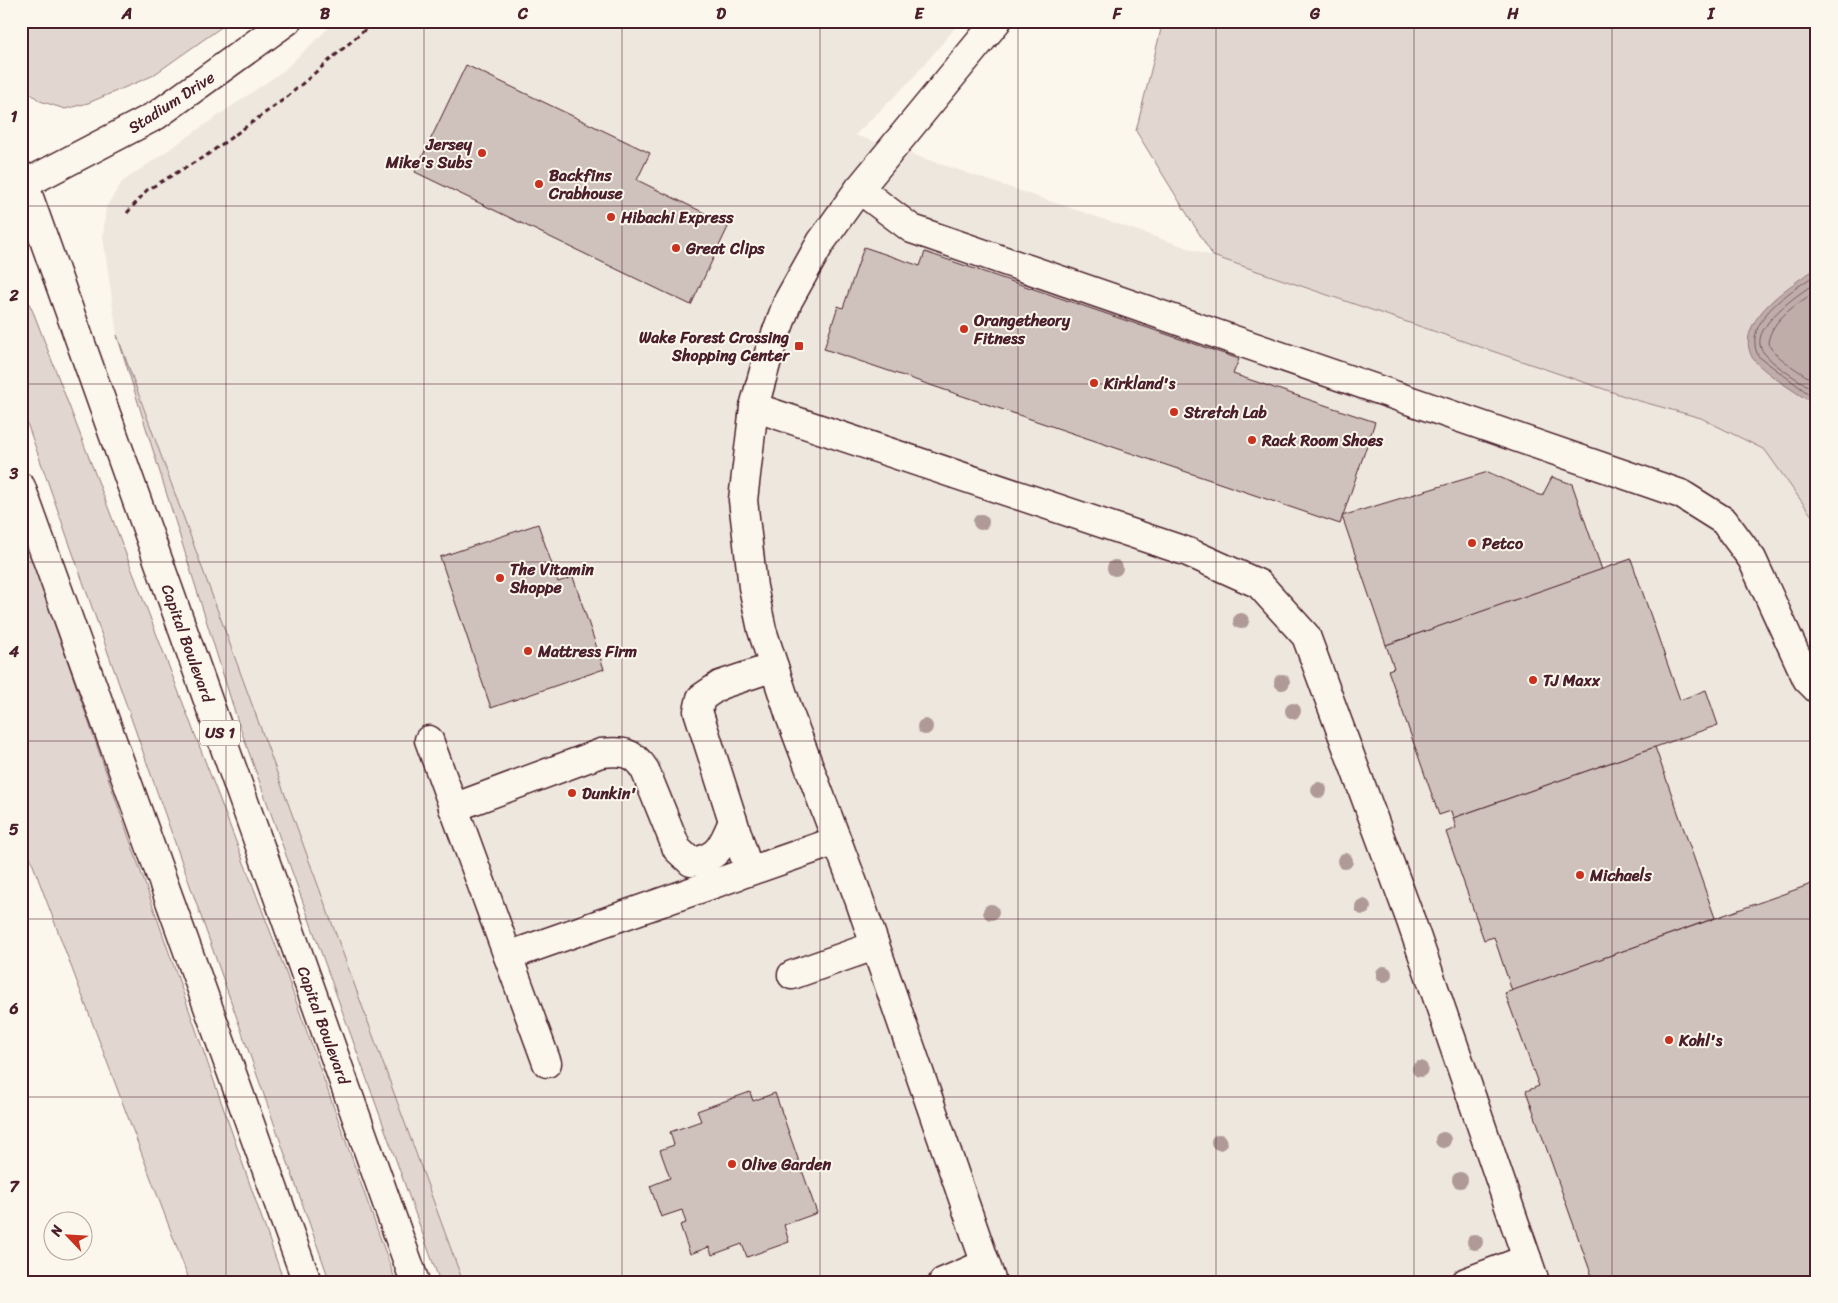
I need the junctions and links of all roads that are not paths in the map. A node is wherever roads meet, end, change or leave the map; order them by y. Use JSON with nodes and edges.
{"nodes":[{"id":1,"x":287,"y":21,"type":"edge"},
{"id":2,"x":996,"y":21,"type":"edge"},
{"id":3,"x":22,"y":182,"type":"edge"},
{"id":4,"x":859,"y":189,"type":"junction"},
{"id":5,"x":754,"y":407,"type":"junction"},
{"id":6,"x":21,"y":487,"type":"edge"},
{"id":7,"x":774,"y":667,"type":"junction"},
{"id":8,"x":1817,"y":689,"type":"edge"},
{"id":9,"x":429,"y":740,"type":"dead end"},
{"id":10,"x":453,"y":808,"type":"junction"},
{"id":11,"x":733,"y":821,"type":"junction"},
{"id":12,"x":836,"y":841,"type":"junction"},
{"id":13,"x":749,"y":872,"type":"junction"},
{"id":14,"x":874,"y":946,"type":"junction"},
{"id":15,"x":508,"y":956,"type":"junction"},
{"id":16,"x":792,"y":975,"type":"dead end"},
{"id":17,"x":547,"y":1063,"type":"dead end"},
{"id":18,"x":1531,"y":1270,"type":"edge"},
{"id":19,"x":989,"y":1273,"type":"edge"},
{"id":20,"x":307,"y":1282,"type":"edge"},
{"id":21,"x":415,"y":1282,"type":"edge"},
{"id":22,"x":943,"y":1282,"type":"edge"},
{"id":23,"x":1466,"y":1282,"type":"edge"}],
"edges":[{"from":1,"to":3,"type":"main road","name":"Stadium Drive"},
{"from":2,"to":4,"type":"main road"},
{"from":3,"to":21,"type":"main road","name":"Capital Boulevard","number":"US 1"},
{"from":4,"to":5,"type":"main road"},
{"from":4,"to":8,"type":"main road"},
{"from":5,"to":7,"type":"main road"},
{"from":5,"to":18,"type":"main road"},
{"from":6,"to":20,"type":"main road"},
{"from":7,"to":11,"type":"main road"},
{"from":7,"to":12,"type":"main road"},
{"from":9,"to":10,"type":"main road"},
{"from":10,"to":11,"type":"main road"},
{"from":10,"to":15,"type":"main road"},
{"from":11,"to":13,"type":"main road"},
{"from":12,"to":13,"type":"main road"},
{"from":12,"to":14,"type":"main road"},
{"from":13,"to":15,"type":"main road"},
{"from":14,"to":16,"type":"main road"},
{"from":14,"to":19,"type":"main road"},
{"from":15,"to":17,"type":"main road"},
{"from":18,"to":23,"type":"main road"},
{"from":19,"to":22,"type":"main road"}]}
